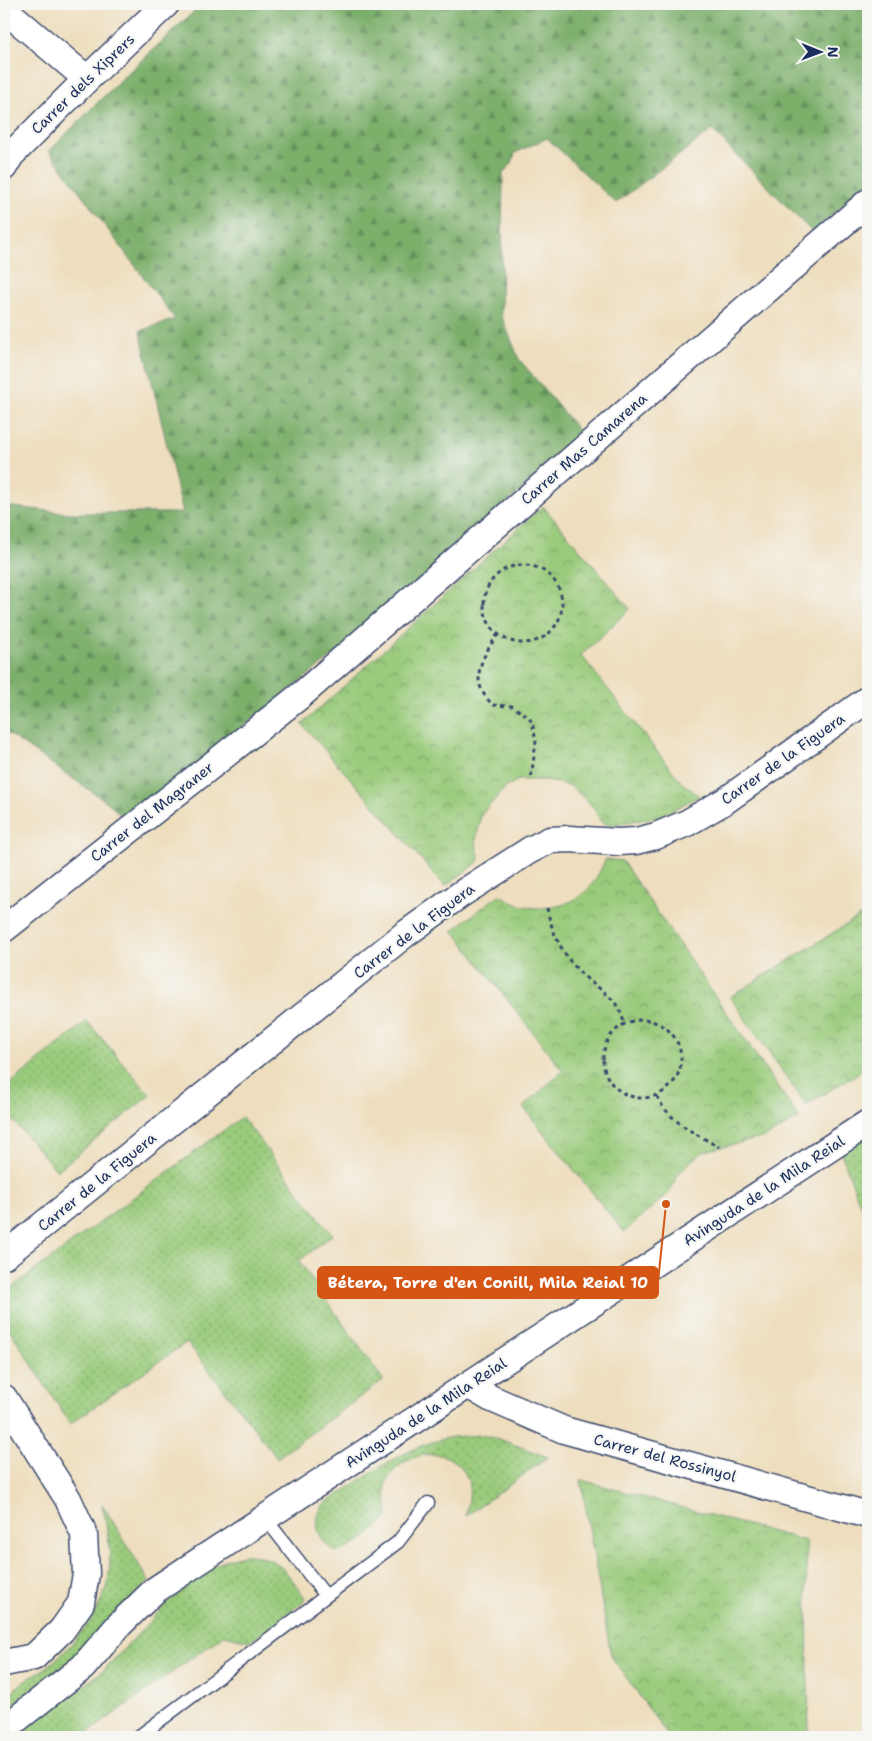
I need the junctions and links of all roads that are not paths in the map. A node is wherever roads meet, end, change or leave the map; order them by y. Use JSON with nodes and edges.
{"nodes":[{"id":1,"x":166,"y":4,"type":"edge"},
{"id":2,"x":4,"y":9,"type":"edge"},
{"id":3,"x":87,"y":79,"type":"junction"},
{"id":4,"x":4,"y":167,"type":"edge"},
{"id":5,"x":868,"y":202,"type":"edge"},
{"id":6,"x":300,"y":695,"type":"joint"},
{"id":7,"x":868,"y":699,"type":"edge"},
{"id":8,"x":4,"y":928,"type":"edge"},
{"id":9,"x":868,"y":1123,"type":"edge"},
{"id":10,"x":4,"y":1256,"type":"edge"},
{"id":11,"x":468,"y":1385,"type":"junction"},
{"id":12,"x":4,"y":1398,"type":"edge"},
{"id":13,"x":428,"y":1503,"type":"dead end"},
{"id":14,"x":868,"y":1515,"type":"edge"},
{"id":15,"x":265,"y":1518,"type":"junction"},
{"id":16,"x":326,"y":1596,"type":"junction"},
{"id":17,"x":4,"y":1663,"type":"edge"},
{"id":18,"x":4,"y":1729,"type":"edge"},
{"id":19,"x":138,"y":1737,"type":"edge"}],
"edges":[{"from":1,"to":3,"type":"street","name":"Carrer dels Xiprers"},
{"from":2,"to":3,"type":"street"},
{"from":3,"to":4,"type":"street","name":"Carrer dels Xiprers"},
{"from":5,"to":6,"type":"street","name":"Carrer Mas Camarena"},
{"from":6,"to":8,"type":"street","name":"Carrer del Magraner"},
{"from":7,"to":10,"type":"street","name":"Carrer de la Figuera"},
{"from":9,"to":11,"type":"street","name":"Avinguda de la Mila Reial"},
{"from":11,"to":14,"type":"street","name":"Carrer del Rossinyol"},
{"from":11,"to":15,"type":"street","name":"Avinguda de la Mila Reial"},
{"from":12,"to":17,"type":"street"},
{"from":13,"to":16,"type":"lane"},
{"from":15,"to":16,"type":"lane"},
{"from":15,"to":18,"type":"street","name":"Avinguda de la Mila Reial"},
{"from":16,"to":19,"type":"lane"}]}
